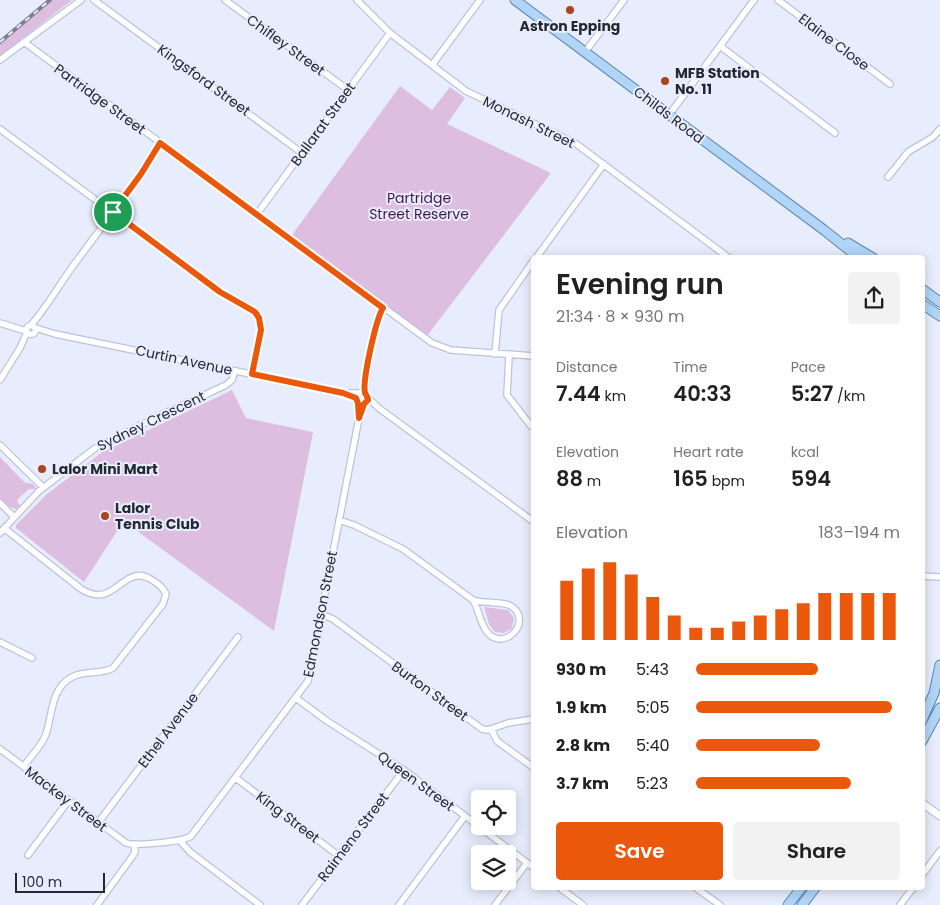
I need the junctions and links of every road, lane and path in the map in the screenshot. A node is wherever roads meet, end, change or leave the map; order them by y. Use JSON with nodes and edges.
{"nodes":[{"id":1,"x":74,"y":0,"type":"edge"},
{"id":2,"x":81,"y":0,"type":"edge"},
{"id":3,"x":94,"y":0,"type":"edge"},
{"id":4,"x":99,"y":0,"type":"edge"},
{"id":5,"x":225,"y":0,"type":"edge"},
{"id":6,"x":357,"y":0,"type":"edge"},
{"id":7,"x":480,"y":0,"type":"edge"},
{"id":8,"x":515,"y":0,"type":"edge"},
{"id":9,"x":624,"y":0,"type":"edge"},
{"id":10,"x":754,"y":0,"type":"edge"},
{"id":11,"x":778,"y":0,"type":"edge"},
{"id":12,"x":105,"y":7,"type":"junction"},
{"id":13,"x":56,"y":19,"type":"junction"},
{"id":14,"x":390,"y":33,"type":"junction"},
{"id":15,"x":24,"y":42,"type":"junction"},
{"id":16,"x":720,"y":46,"type":"junction"},
{"id":17,"x":585,"y":52,"type":"junction"},
{"id":18,"x":0,"y":60,"type":"edge"},
{"id":19,"x":432,"y":65,"type":"junction"},
{"id":20,"x":890,"y":84,"type":"dead end"},
{"id":21,"x":348,"y":90,"type":"junction"},
{"id":22,"x":669,"y":115,"type":"junction"},
{"id":23,"x":0,"y":129,"type":"edge"},
{"id":24,"x":940,"y":129,"type":"edge"},
{"id":25,"x":835,"y":133,"type":"dead end"},
{"id":26,"x":160,"y":143,"type":"junction"},
{"id":27,"x":302,"y":153,"type":"junction"},
{"id":28,"x":604,"y":164,"type":"junction"},
{"id":29,"x":888,"y":176,"type":"dead end"},
{"id":30,"x":113,"y":212,"type":"junction"},
{"id":31,"x":256,"y":214,"type":"junction"},
{"id":32,"x":824,"y":230,"type":"junction"},
{"id":33,"x":538,"y":255,"type":"edge"},
{"id":34,"x":725,"y":255,"type":"edge"},
{"id":35,"x":855,"y":255,"type":"edge"},
{"id":36,"x":867,"y":255,"type":"edge"},
{"id":37,"x":531,"y":265,"type":"edge"},
{"id":38,"x":925,"y":291,"type":"edge"},
{"id":39,"x":940,"y":302,"type":"edge"},
{"id":40,"x":925,"y":306,"type":"edge"},
{"id":41,"x":383,"y":308,"type":"junction"},
{"id":42,"x":940,"y":316,"type":"edge"},
{"id":43,"x":0,"y":323,"type":"edge"},
{"id":44,"x":31,"y":330,"type":"junction"},
{"id":45,"x":495,"y":354,"type":"junction"},
{"id":46,"x":509,"y":355,"type":"junction"},
{"id":47,"x":531,"y":356,"type":"edge"},
{"id":48,"x":235,"y":371,"type":"junction"},
{"id":49,"x":252,"y":374,"type":"junction"},
{"id":50,"x":0,"y":380,"type":"edge"},
{"id":51,"x":362,"y":398,"type":"junction"},
{"id":52,"x":531,"y":426,"type":"dead end"},
{"id":53,"x":0,"y":445,"type":"edge"},
{"id":54,"x":43,"y":487,"type":"junction"},
{"id":55,"x":0,"y":503,"type":"edge"},
{"id":56,"x":14,"y":517,"type":"junction"},
{"id":57,"x":339,"y":520,"type":"junction"},
{"id":58,"x":531,"y":520,"type":"edge"},
{"id":59,"x":2,"y":531,"type":"edge"},
{"id":60,"x":925,"y":576,"type":"edge"},
{"id":61,"x":940,"y":577,"type":"edge"},
{"id":62,"x":473,"y":600,"type":"junction"},
{"id":63,"x":321,"y":614,"type":"junction"},
{"id":64,"x":238,"y":637,"type":"dead end"},
{"id":65,"x":0,"y":642,"type":"edge"},
{"id":66,"x":32,"y":658,"type":"dead end"},
{"id":67,"x":940,"y":665,"type":"edge"},
{"id":68,"x":296,"y":698,"type":"junction"},
{"id":69,"x":940,"y":708,"type":"edge"},
{"id":70,"x":925,"y":713,"type":"edge"},
{"id":71,"x":531,"y":719,"type":"edge"},
{"id":72,"x":491,"y":729,"type":"junction"},
{"id":73,"x":925,"y":736,"type":"edge"},
{"id":74,"x":0,"y":748,"type":"edge"},
{"id":75,"x":24,"y":766,"type":"junction"},
{"id":76,"x":531,"y":766,"type":"edge"},
{"id":77,"x":404,"y":770,"type":"junction"},
{"id":78,"x":236,"y":778,"type":"junction"},
{"id":79,"x":68,"y":800,"type":"junction"},
{"id":80,"x":925,"y":805,"type":"edge"},
{"id":81,"x":466,"y":816,"type":"junction"},
{"id":82,"x":940,"y":816,"type":"edge"},
{"id":83,"x":98,"y":823,"type":"junction"},
{"id":84,"x":180,"y":841,"type":"junction"},
{"id":85,"x":134,"y":844,"type":"junction"},
{"id":86,"x":940,"y":851,"type":"edge"},
{"id":87,"x":28,"y":855,"type":"dead end"},
{"id":88,"x":339,"y":856,"type":"junction"},
{"id":89,"x":527,"y":863,"type":"junction"},
{"id":90,"x":531,"y":866,"type":"edge"},
{"id":91,"x":925,"y":871,"type":"edge"},
{"id":92,"x":563,"y":890,"type":"edge"},
{"id":93,"x":699,"y":890,"type":"edge"},
{"id":94,"x":799,"y":890,"type":"edge"},
{"id":95,"x":813,"y":890,"type":"edge"},
{"id":96,"x":911,"y":890,"type":"edge"},
{"id":97,"x":97,"y":905,"type":"edge"},
{"id":98,"x":260,"y":905,"type":"edge"},
{"id":99,"x":302,"y":905,"type":"edge"},
{"id":100,"x":399,"y":905,"type":"edge"},
{"id":101,"x":495,"y":905,"type":"edge"},
{"id":102,"x":583,"y":905,"type":"edge"},
{"id":103,"x":720,"y":905,"type":"edge"},
{"id":104,"x":788,"y":905,"type":"edge"},
{"id":105,"x":802,"y":905,"type":"edge"},
{"id":106,"x":900,"y":905,"type":"edge"}],
"edges":[{"from":1,"to":13,"type":"street"},
{"from":2,"to":13,"type":"street"},
{"from":3,"to":12,"type":"street","name":"Kingsford Street"},
{"from":4,"to":12,"type":"street","name":"Kingsford Street"},
{"from":5,"to":21,"type":"street","name":"Chifley Street"},
{"from":6,"to":14,"type":"street","name":"Monash Street"},
{"from":7,"to":19,"type":"street"},
{"from":8,"to":17,"type":"main road","name":"Childs Road"},
{"from":9,"to":17,"type":"street"},
{"from":10,"to":16,"type":"street"},
{"from":11,"to":20,"type":"street","name":"Elaine Close"},
{"from":12,"to":27,"type":"street","name":"Kingsford Street"},
{"from":13,"to":15,"type":"street"},
{"from":14,"to":19,"type":"street","name":"Monash Street"},
{"from":14,"to":21,"type":"street","name":"Ballarat Street"},
{"from":15,"to":18,"type":"street"},
{"from":15,"to":26,"type":"street","name":"Partridge Street"},
{"from":16,"to":22,"type":"street"},
{"from":16,"to":25,"type":"street"},
{"from":17,"to":22,"type":"main road","name":"Childs Road"},
{"from":19,"to":28,"type":"street","name":"Monash Street"},
{"from":21,"to":27,"type":"street","name":"Ballarat Street"},
{"from":22,"to":32,"type":"main road","name":"Childs Road"},
{"from":23,"to":30,"type":"street"},
{"from":24,"to":29,"type":"street"},
{"from":26,"to":30,"type":"street"},
{"from":26,"to":31,"type":"street","name":"Partridge Street"},
{"from":27,"to":31,"type":"street","name":"Ballarat Street"},
{"from":28,"to":33,"type":"street"},
{"from":28,"to":34,"type":"street","name":"Monash Street"},
{"from":30,"to":44,"type":"street"},
{"from":30,"to":49,"type":"street"},
{"from":31,"to":41,"type":"street","name":"Partridge Street"},
{"from":32,"to":35,"type":"main road","name":"Childs Road"},
{"from":32,"to":36,"type":"main road","name":"Childs Road"},
{"from":37,"to":45,"type":"street"},
{"from":38,"to":39,"type":"main road"},
{"from":40,"to":42,"type":"main road"},
{"from":41,"to":45,"type":"street","name":"Partridge Street"},
{"from":41,"to":51,"type":"street","name":"Edmondson Street"},
{"from":43,"to":44,"type":"street","name":"Curtin Avenue"},
{"from":44,"to":48,"type":"street","name":"Curtin Avenue"},
{"from":44,"to":50,"type":"street"},
{"from":45,"to":46,"type":"street","name":"Partridge Street"},
{"from":46,"to":47,"type":"street","name":"Partridge Street"},
{"from":46,"to":52,"type":"street"},
{"from":48,"to":49,"type":"street","name":"Curtin Avenue"},
{"from":48,"to":54,"type":"street","name":"Sydney Crescent"},
{"from":49,"to":51,"type":"street","name":"Curtin Avenue"},
{"from":51,"to":57,"type":"street","name":"Edmondson Street"},
{"from":51,"to":58,"type":"street","name":"Curtin Avenue"},
{"from":53,"to":54,"type":"street"},
{"from":54,"to":56,"type":"street","name":"Sydney Crescent"},
{"from":55,"to":56,"type":"street"},
{"from":56,"to":59,"type":"street","name":"Sydney Crescent"},
{"from":57,"to":62,"type":"street"},
{"from":57,"to":63,"type":"street","name":"Edmondson Street"},
{"from":59,"to":75,"type":"street"},
{"from":60,"to":61,"type":"street"},
{"from":62,"to":62,"type":"street"},
{"from":63,"to":68,"type":"street","name":"Edmondson Street"},
{"from":63,"to":72,"type":"street","name":"Burton Street"},
{"from":64,"to":83,"type":"street","name":"Ethel Avenue"},
{"from":65,"to":66,"type":"street"},
{"from":67,"to":70,"type":"main road"},
{"from":68,"to":77,"type":"street","name":"Queen Street"},
{"from":68,"to":78,"type":"street","name":"Edmondson Street"},
{"from":69,"to":73,"type":"main road"},
{"from":71,"to":72,"type":"street"},
{"from":72,"to":76,"type":"street","name":"Burton Street"},
{"from":74,"to":75,"type":"street","name":"Mackey Street"},
{"from":75,"to":79,"type":"street","name":"Mackey Street"},
{"from":77,"to":81,"type":"street","name":"Queen Street"},
{"from":77,"to":88,"type":"street","name":"Raimeno Street"},
{"from":78,"to":84,"type":"street","name":"Edmondson Street"},
{"from":78,"to":88,"type":"street","name":"King Street"},
{"from":79,"to":83,"type":"street","name":"Mackey Street"},
{"from":79,"to":87,"type":"street"},
{"from":80,"to":82,"type":"street"},
{"from":81,"to":89,"type":"street","name":"Queen Street"},
{"from":81,"to":100,"type":"street"},
{"from":83,"to":85,"type":"street","name":"Mackey Street"},
{"from":84,"to":85,"type":"street"},
{"from":84,"to":98,"type":"street"},
{"from":85,"to":97,"type":"street"},
{"from":86,"to":91,"type":"street"},
{"from":88,"to":99,"type":"street","name":"Raimeno Street"},
{"from":89,"to":90,"type":"street","name":"Queen Street"},
{"from":89,"to":101,"type":"street"},
{"from":92,"to":102,"type":"street"},
{"from":93,"to":103,"type":"street"},
{"from":94,"to":104,"type":"main road"},
{"from":95,"to":105,"type":"main road"},
{"from":96,"to":106,"type":"street"}]}
